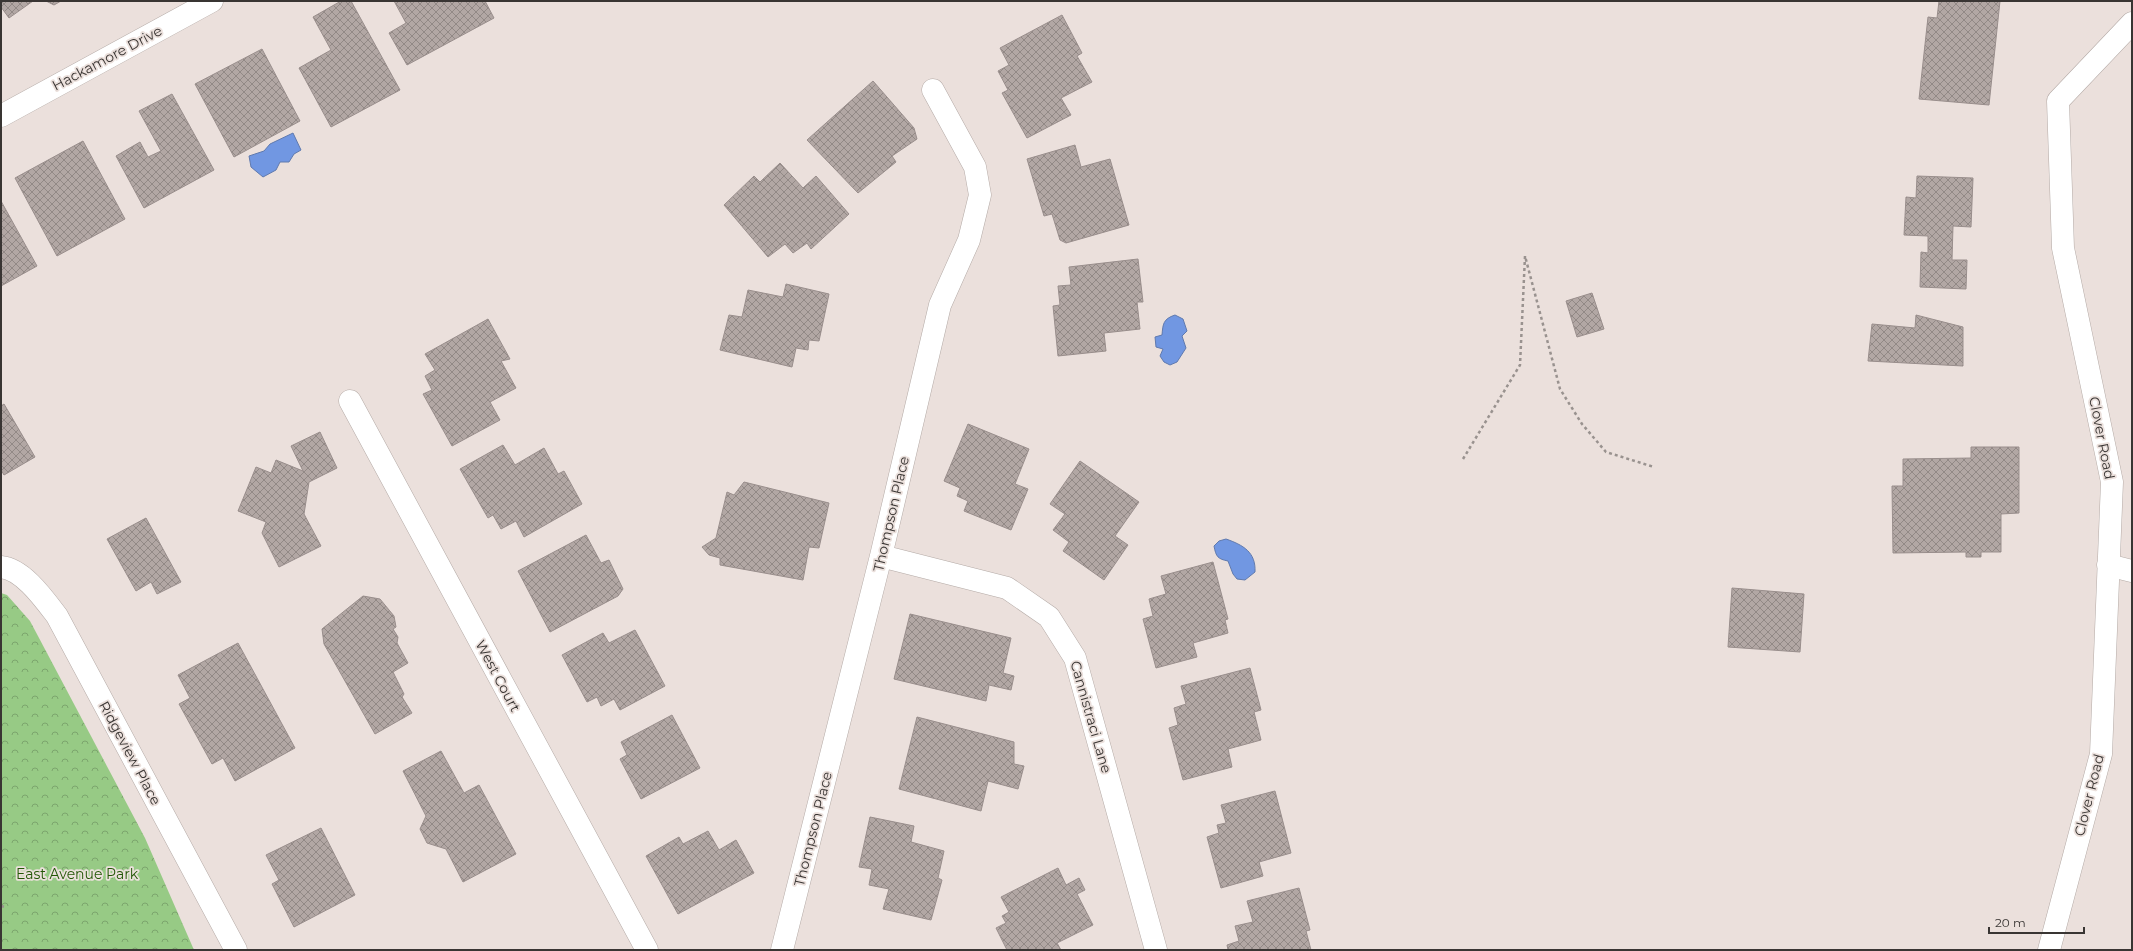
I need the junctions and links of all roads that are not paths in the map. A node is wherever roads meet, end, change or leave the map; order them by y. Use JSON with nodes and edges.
{"nodes":[{"id":1,"x":212,"y":1,"type":"edge"},
{"id":2,"x":2132,"y":23,"type":"edge"},
{"id":3,"x":933,"y":90,"type":"dead end"},
{"id":4,"x":1,"y":116,"type":"edge"},
{"id":5,"x":350,"y":401,"type":"dead end"},
{"id":6,"x":881,"y":556,"type":"junction"},
{"id":7,"x":2108,"y":565,"type":"junction"},
{"id":8,"x":5,"y":568,"type":"edge"},
{"id":9,"x":2132,"y":571,"type":"edge"},
{"id":10,"x":236,"y":950,"type":"edge"},
{"id":11,"x":647,"y":950,"type":"edge"},
{"id":12,"x":782,"y":950,"type":"edge"},
{"id":13,"x":1156,"y":950,"type":"edge"},
{"id":14,"x":2049,"y":950,"type":"edge"}],
"edges":[{"from":1,"to":4,"type":"street","name":"Hackamore Drive"},
{"from":2,"to":7,"type":"street","name":"Clover Road"},
{"from":3,"to":6,"type":"street","name":"Thompson Place"},
{"from":5,"to":11,"type":"street","name":"West Court"},
{"from":6,"to":12,"type":"street","name":"Thompson Place"},
{"from":6,"to":13,"type":"street","name":"Cannistraci Lane"},
{"from":7,"to":9,"type":"street"},
{"from":7,"to":14,"type":"street","name":"Clover Road"},
{"from":8,"to":10,"type":"street","name":"Ridgeview Place"}]}
